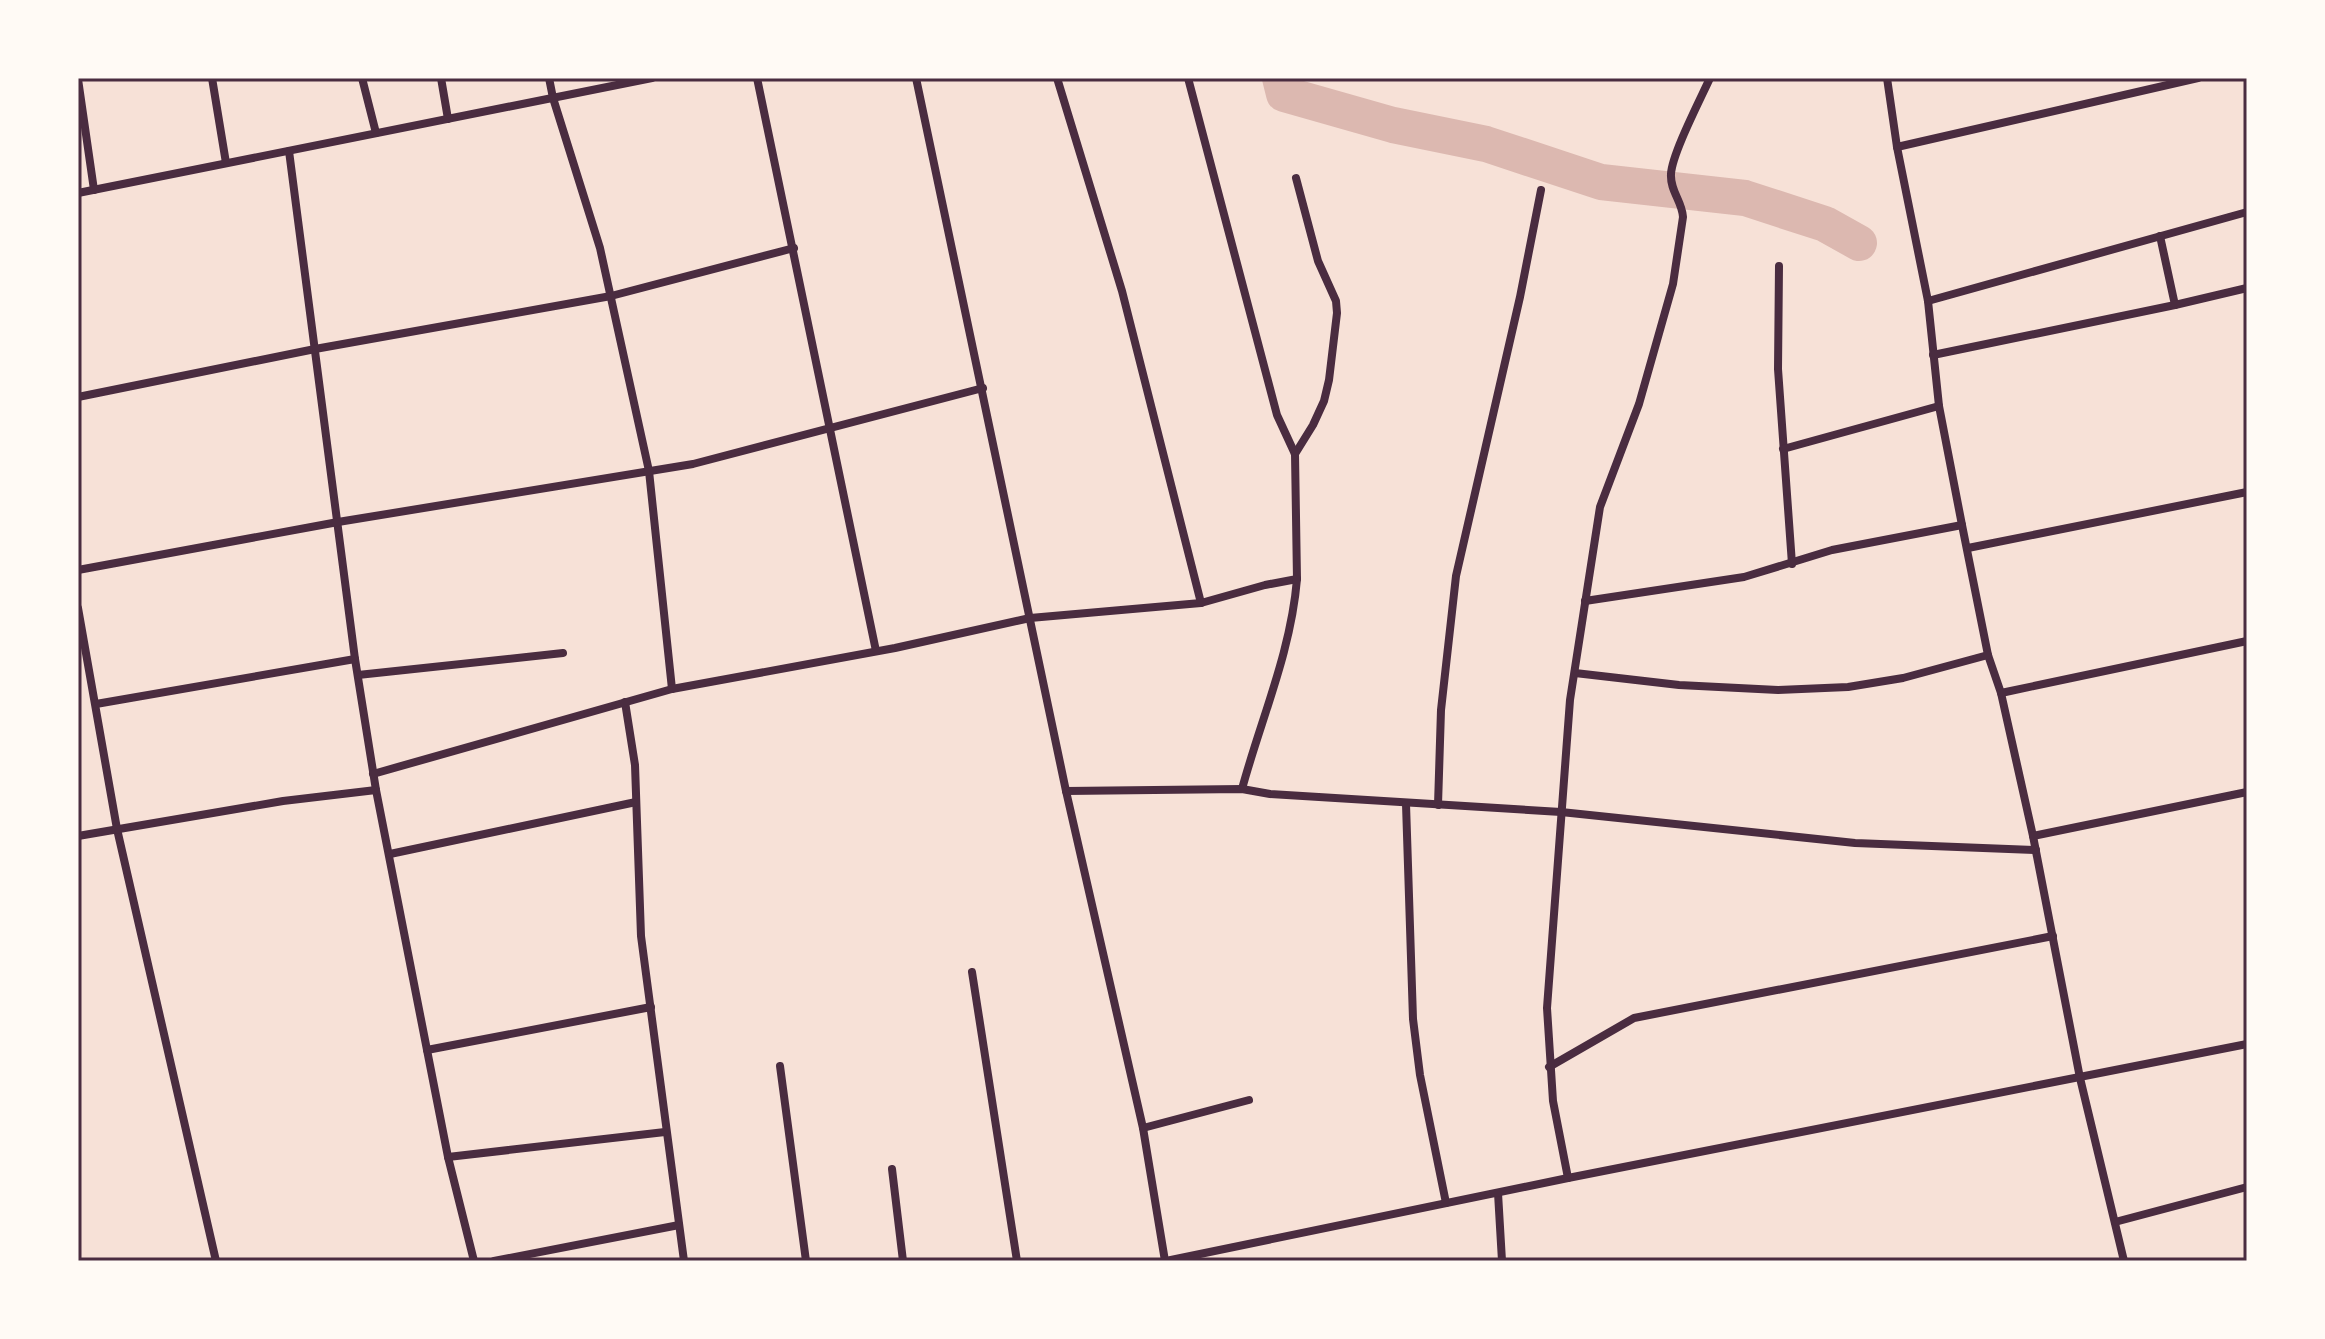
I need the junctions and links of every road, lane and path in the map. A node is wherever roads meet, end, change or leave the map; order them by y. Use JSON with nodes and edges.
{"nodes":[{"id":1,"x":212,"y":78,"type":"edge"},
{"id":2,"x":362,"y":78,"type":"edge"},
{"id":3,"x":441,"y":78,"type":"edge"},
{"id":4,"x":549,"y":78,"type":"edge"},
{"id":5,"x":652,"y":78,"type":"edge"},
{"id":6,"x":757,"y":78,"type":"edge"},
{"id":7,"x":916,"y":78,"type":"edge"},
{"id":8,"x":1057,"y":78,"type":"edge"},
{"id":9,"x":1188,"y":78,"type":"edge"},
{"id":10,"x":1710,"y":78,"type":"edge"},
{"id":11,"x":1887,"y":78,"type":"edge"},
{"id":12,"x":2198,"y":78,"type":"edge"},
{"id":13,"x":78,"y":79,"type":"edge"},
{"id":14,"x":553,"y":98,"type":"junction"},
{"id":15,"x":448,"y":119,"type":"junction"},
{"id":16,"x":376,"y":133,"type":"junction"},
{"id":17,"x":1897,"y":147,"type":"junction"},
{"id":18,"x":289,"y":151,"type":"junction"},
{"id":19,"x":226,"y":163,"type":"junction"},
{"id":20,"x":1296,"y":178,"type":"dead end"},
{"id":21,"x":94,"y":190,"type":"junction"},
{"id":22,"x":1541,"y":190,"type":"dead end"},
{"id":23,"x":78,"y":193,"type":"edge"},
{"id":24,"x":2247,"y":212,"type":"edge"},
{"id":25,"x":2160,"y":236,"type":"junction"},
{"id":26,"x":794,"y":248,"type":"junction"},
{"id":27,"x":1779,"y":266,"type":"dead end"},
{"id":28,"x":2247,"y":288,"type":"edge"},
{"id":29,"x":611,"y":296,"type":"junction"},
{"id":30,"x":1928,"y":301,"type":"junction"},
{"id":31,"x":2175,"y":305,"type":"junction"},
{"id":32,"x":315,"y":349,"type":"junction"},
{"id":33,"x":1933,"y":355,"type":"junction"},
{"id":34,"x":983,"y":388,"type":"junction"},
{"id":35,"x":78,"y":397,"type":"edge"},
{"id":36,"x":1939,"y":406,"type":"junction"},
{"id":37,"x":830,"y":428,"type":"junction"},
{"id":38,"x":1783,"y":449,"type":"junction"},
{"id":39,"x":1295,"y":454,"type":"junction"},
{"id":40,"x":649,"y":471,"type":"junction"},
{"id":41,"x":2247,"y":492,"type":"edge"},
{"id":42,"x":338,"y":522,"type":"junction"},
{"id":43,"x":1962,"y":525,"type":"junction"},
{"id":44,"x":1968,"y":548,"type":"junction"},
{"id":45,"x":1792,"y":564,"type":"junction"},
{"id":46,"x":78,"y":570,"type":"edge"},
{"id":47,"x":1297,"y":579,"type":"junction"},
{"id":48,"x":1585,"y":601,"type":"junction"},
{"id":49,"x":1201,"y":603,"type":"junction"},
{"id":50,"x":78,"y":608,"type":"edge"},
{"id":51,"x":1030,"y":618,"type":"junction"},
{"id":52,"x":2247,"y":641,"type":"edge"},
{"id":53,"x":876,"y":651,"type":"junction"},
{"id":54,"x":563,"y":653,"type":"dead end"},
{"id":55,"x":1988,"y":655,"type":"junction"},
{"id":56,"x":355,"y":659,"type":"junction"},
{"id":57,"x":1575,"y":673,"type":"junction"},
{"id":58,"x":358,"y":675,"type":"junction"},
{"id":59,"x":672,"y":689,"type":"junction"},
{"id":60,"x":2001,"y":693,"type":"junction"},
{"id":61,"x":625,"y":702,"type":"junction"},
{"id":62,"x":96,"y":704,"type":"junction"},
{"id":63,"x":373,"y":774,"type":"junction"},
{"id":64,"x":1242,"y":789,"type":"junction"},
{"id":65,"x":376,"y":790,"type":"junction"},
{"id":66,"x":1066,"y":791,"type":"junction"},
{"id":67,"x":2247,"y":792,"type":"edge"},
{"id":68,"x":636,"y":802,"type":"junction"},
{"id":69,"x":1406,"y":804,"type":"junction"},
{"id":70,"x":1438,"y":805,"type":"junction"},
{"id":71,"x":1561,"y":812,"type":"junction"},
{"id":72,"x":117,"y":829,"type":"junction"},
{"id":73,"x":78,"y":836,"type":"edge"},
{"id":74,"x":2033,"y":836,"type":"junction"},
{"id":75,"x":2036,"y":850,"type":"junction"},
{"id":76,"x":390,"y":854,"type":"junction"},
{"id":77,"x":2053,"y":936,"type":"junction"},
{"id":78,"x":972,"y":972,"type":"dead end"},
{"id":79,"x":651,"y":1007,"type":"junction"},
{"id":80,"x":2247,"y":1044,"type":"edge"},
{"id":81,"x":427,"y":1050,"type":"junction"},
{"id":82,"x":780,"y":1066,"type":"dead end"},
{"id":83,"x":1549,"y":1067,"type":"junction"},
{"id":84,"x":2080,"y":1078,"type":"junction"},
{"id":85,"x":1249,"y":1100,"type":"dead end"},
{"id":86,"x":1143,"y":1128,"type":"junction"},
{"id":87,"x":665,"y":1132,"type":"junction"},
{"id":88,"x":448,"y":1157,"type":"junction"},
{"id":89,"x":892,"y":1169,"type":"dead end"},
{"id":90,"x":1568,"y":1178,"type":"junction"},
{"id":91,"x":2247,"y":1187,"type":"edge"},
{"id":92,"x":1498,"y":1193,"type":"junction"},
{"id":93,"x":1446,"y":1203,"type":"junction"},
{"id":94,"x":2115,"y":1222,"type":"junction"},
{"id":95,"x":679,"y":1225,"type":"junction"},
{"id":96,"x":216,"y":1261,"type":"edge"},
{"id":97,"x":474,"y":1261,"type":"edge"},
{"id":98,"x":494,"y":1261,"type":"edge"},
{"id":99,"x":684,"y":1261,"type":"edge"},
{"id":100,"x":806,"y":1261,"type":"edge"},
{"id":101,"x":903,"y":1261,"type":"edge"},
{"id":102,"x":1017,"y":1261,"type":"edge"},
{"id":103,"x":1165,"y":1261,"type":"edge"},
{"id":104,"x":1502,"y":1261,"type":"edge"},
{"id":105,"x":2124,"y":1261,"type":"edge"}],
"edges":[{"from":1,"to":19,"type":"street"},
{"from":2,"to":16,"type":"street"},
{"from":3,"to":15,"type":"street"},
{"from":4,"to":14,"type":"street"},
{"from":5,"to":14,"type":"street"},
{"from":6,"to":26,"type":"street"},
{"from":7,"to":34,"type":"street"},
{"from":8,"to":49,"type":"street"},
{"from":9,"to":39,"type":"street"},
{"from":10,"to":48,"type":"street"},
{"from":11,"to":17,"type":"street"},
{"from":12,"to":17,"type":"street"},
{"from":13,"to":21,"type":"street"},
{"from":14,"to":15,"type":"street"},
{"from":14,"to":29,"type":"street"},
{"from":15,"to":16,"type":"street"},
{"from":16,"to":18,"type":"street"},
{"from":17,"to":30,"type":"street"},
{"from":18,"to":19,"type":"street"},
{"from":18,"to":32,"type":"street"},
{"from":19,"to":21,"type":"street"},
{"from":20,"to":39,"type":"street"},
{"from":21,"to":23,"type":"street"},
{"from":22,"to":70,"type":"street"},
{"from":24,"to":25,"type":"street"},
{"from":25,"to":30,"type":"street"},
{"from":25,"to":31,"type":"street"},
{"from":26,"to":29,"type":"street"},
{"from":26,"to":37,"type":"street"},
{"from":27,"to":38,"type":"street"},
{"from":28,"to":31,"type":"street"},
{"from":29,"to":32,"type":"street"},
{"from":29,"to":40,"type":"street"},
{"from":30,"to":33,"type":"street"},
{"from":31,"to":33,"type":"street"},
{"from":32,"to":35,"type":"street"},
{"from":32,"to":42,"type":"street"},
{"from":33,"to":36,"type":"street"},
{"from":34,"to":37,"type":"street"},
{"from":34,"to":51,"type":"street"},
{"from":36,"to":38,"type":"street"},
{"from":36,"to":43,"type":"street"},
{"from":37,"to":40,"type":"street"},
{"from":37,"to":53,"type":"street"},
{"from":38,"to":45,"type":"street"},
{"from":39,"to":47,"type":"street"},
{"from":40,"to":42,"type":"street"},
{"from":40,"to":59,"type":"street"},
{"from":41,"to":44,"type":"street"},
{"from":42,"to":46,"type":"street"},
{"from":42,"to":56,"type":"street"},
{"from":43,"to":44,"type":"street"},
{"from":43,"to":45,"type":"street"},
{"from":44,"to":55,"type":"street"},
{"from":45,"to":48,"type":"street"},
{"from":47,"to":49,"type":"street"},
{"from":47,"to":64,"type":"street"},
{"from":48,"to":57,"type":"street"},
{"from":49,"to":51,"type":"street"},
{"from":50,"to":62,"type":"street"},
{"from":51,"to":53,"type":"street"},
{"from":51,"to":66,"type":"street"},
{"from":52,"to":60,"type":"street"},
{"from":53,"to":59,"type":"street"},
{"from":54,"to":58,"type":"street"},
{"from":55,"to":57,"type":"street"},
{"from":55,"to":60,"type":"street"},
{"from":56,"to":58,"type":"street"},
{"from":56,"to":62,"type":"street"},
{"from":57,"to":71,"type":"street"},
{"from":58,"to":63,"type":"street"},
{"from":59,"to":61,"type":"street"},
{"from":60,"to":74,"type":"street"},
{"from":61,"to":63,"type":"street"},
{"from":61,"to":68,"type":"street"},
{"from":62,"to":72,"type":"street"},
{"from":63,"to":65,"type":"street"},
{"from":64,"to":66,"type":"street"},
{"from":64,"to":69,"type":"street"},
{"from":65,"to":72,"type":"street"},
{"from":65,"to":76,"type":"street"},
{"from":66,"to":86,"type":"street"},
{"from":67,"to":74,"type":"street"},
{"from":68,"to":76,"type":"street"},
{"from":68,"to":79,"type":"street"},
{"from":69,"to":70,"type":"street"},
{"from":69,"to":93,"type":"street"},
{"from":70,"to":71,"type":"street"},
{"from":71,"to":75,"type":"street"},
{"from":71,"to":83,"type":"street"},
{"from":72,"to":73,"type":"street"},
{"from":72,"to":96,"type":"street"},
{"from":74,"to":75,"type":"street"},
{"from":75,"to":77,"type":"street"},
{"from":76,"to":81,"type":"street"},
{"from":77,"to":83,"type":"street"},
{"from":77,"to":84,"type":"street"},
{"from":78,"to":102,"type":"street"},
{"from":79,"to":81,"type":"street"},
{"from":79,"to":87,"type":"street"},
{"from":80,"to":84,"type":"street"},
{"from":81,"to":88,"type":"street"},
{"from":82,"to":100,"type":"street"},
{"from":83,"to":90,"type":"street"},
{"from":84,"to":90,"type":"street"},
{"from":84,"to":94,"type":"street"},
{"from":85,"to":86,"type":"street"},
{"from":86,"to":103,"type":"street"},
{"from":87,"to":88,"type":"street"},
{"from":87,"to":95,"type":"street"},
{"from":88,"to":97,"type":"street"},
{"from":89,"to":101,"type":"street"},
{"from":90,"to":92,"type":"street"},
{"from":91,"to":94,"type":"street"},
{"from":92,"to":93,"type":"street"},
{"from":92,"to":104,"type":"street"},
{"from":93,"to":103,"type":"street"},
{"from":94,"to":105,"type":"street"},
{"from":95,"to":98,"type":"street"},
{"from":95,"to":99,"type":"street"}]}
